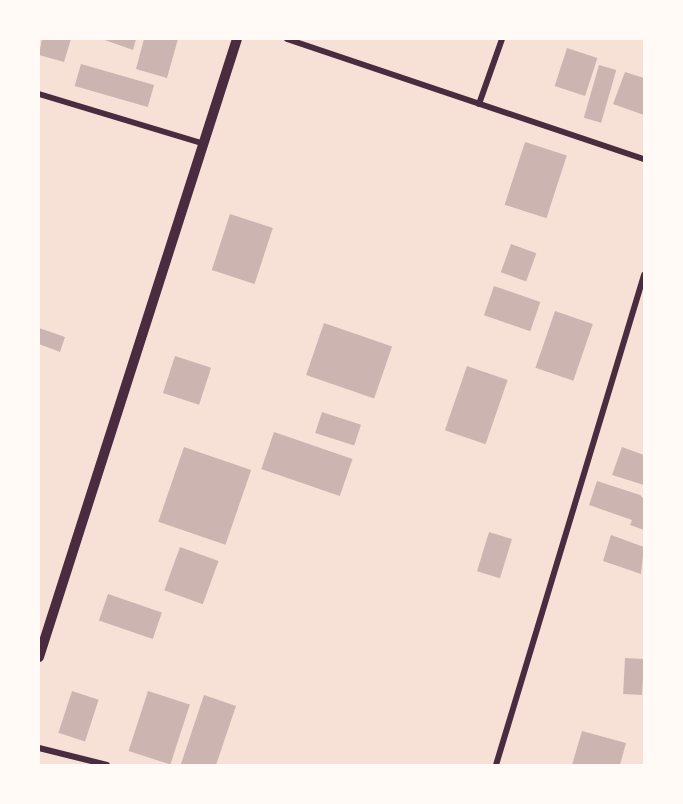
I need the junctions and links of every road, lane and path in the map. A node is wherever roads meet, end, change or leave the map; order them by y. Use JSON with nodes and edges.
{"nodes":[{"id":1,"x":237,"y":39,"type":"edge"},
{"id":2,"x":287,"y":39,"type":"edge"},
{"id":3,"x":502,"y":39,"type":"edge"},
{"id":4,"x":39,"y":94,"type":"edge"},
{"id":5,"x":479,"y":104,"type":"junction"},
{"id":6,"x":206,"y":144,"type":"junction"},
{"id":7,"x":644,"y":159,"type":"edge"},
{"id":8,"x":644,"y":275,"type":"edge"},
{"id":9,"x":39,"y":657,"type":"edge"},
{"id":10,"x":39,"y":748,"type":"edge"},
{"id":11,"x":107,"y":765,"type":"edge"},
{"id":12,"x":496,"y":765,"type":"edge"}],
"edges":[{"from":1,"to":6,"type":"street"},
{"from":2,"to":5,"type":"street"},
{"from":3,"to":5,"type":"street"},
{"from":4,"to":6,"type":"street"},
{"from":5,"to":7,"type":"street"},
{"from":6,"to":9,"type":"street"},
{"from":8,"to":12,"type":"street"},
{"from":10,"to":11,"type":"street"}]}
